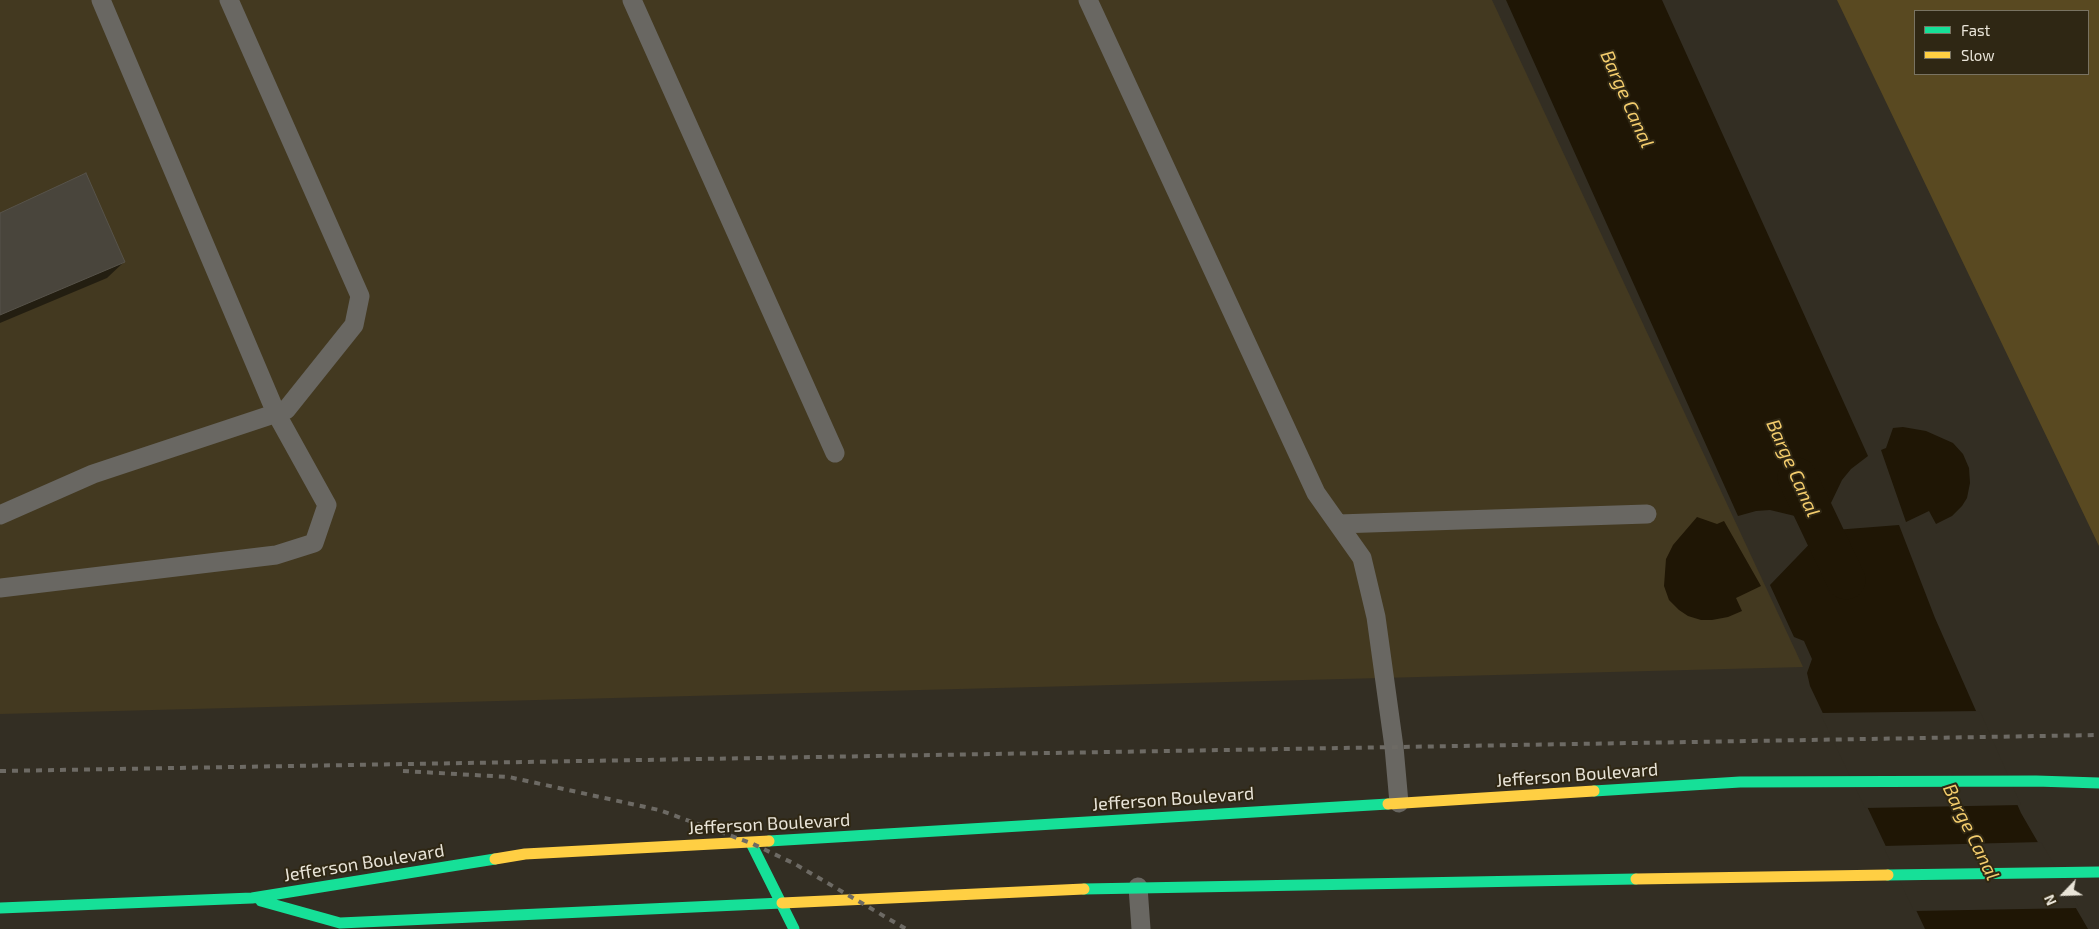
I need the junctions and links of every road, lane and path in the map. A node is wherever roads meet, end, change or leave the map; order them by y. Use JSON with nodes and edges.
{"nodes":[{"id":1,"x":101,"y":0,"type":"edge"},
{"id":2,"x":229,"y":0,"type":"edge"},
{"id":3,"x":632,"y":0,"type":"edge"},
{"id":4,"x":1088,"y":0,"type":"edge"},
{"id":5,"x":276,"y":413,"type":"junction"},
{"id":6,"x":835,"y":453,"type":"dead end"},
{"id":7,"x":1647,"y":514,"type":"dead end"},
{"id":8,"x":0,"y":515,"type":"edge"},
{"id":9,"x":1338,"y":524,"type":"junction"},
{"id":10,"x":0,"y":588,"type":"edge"},
{"id":11,"x":2099,"y":783,"type":"edge"},
{"id":12,"x":1399,"y":803,"type":"junction"},
{"id":13,"x":751,"y":842,"type":"junction"},
{"id":14,"x":2099,"y":872,"type":"edge"},
{"id":15,"x":1138,"y":887,"type":"junction"},
{"id":16,"x":252,"y":898,"type":"junction"},
{"id":17,"x":781,"y":902,"type":"junction"},
{"id":18,"x":0,"y":908,"type":"edge"},
{"id":19,"x":794,"y":929,"type":"edge"},
{"id":20,"x":1141,"y":929,"type":"edge"}],
"edges":[{"from":1,"to":5,"type":"lane"},
{"from":2,"to":5,"type":"lane"},
{"from":3,"to":6,"type":"lane"},
{"from":4,"to":9,"type":"lane"},
{"from":5,"to":8,"type":"lane"},
{"from":5,"to":10,"type":"lane"},
{"from":7,"to":9,"type":"lane"},
{"from":9,"to":12,"type":"lane"},
{"from":11,"to":12,"type":"main road","name":"Jefferson Boulevard"},
{"from":12,"to":13,"type":"main road","name":"Jefferson Boulevard"},
{"from":13,"to":16,"type":"main road","name":"Jefferson Boulevard"},
{"from":13,"to":17,"type":"main road"},
{"from":14,"to":15,"type":"main road","name":"Jefferson Boulevard"},
{"from":15,"to":17,"type":"main road","name":"Jefferson Boulevard"},
{"from":15,"to":20,"type":"lane"},
{"from":16,"to":17,"type":"main road","name":"Jefferson Boulevard"},
{"from":16,"to":18,"type":"main road","name":"Jefferson Boulevard"},
{"from":17,"to":19,"type":"main road"}]}
